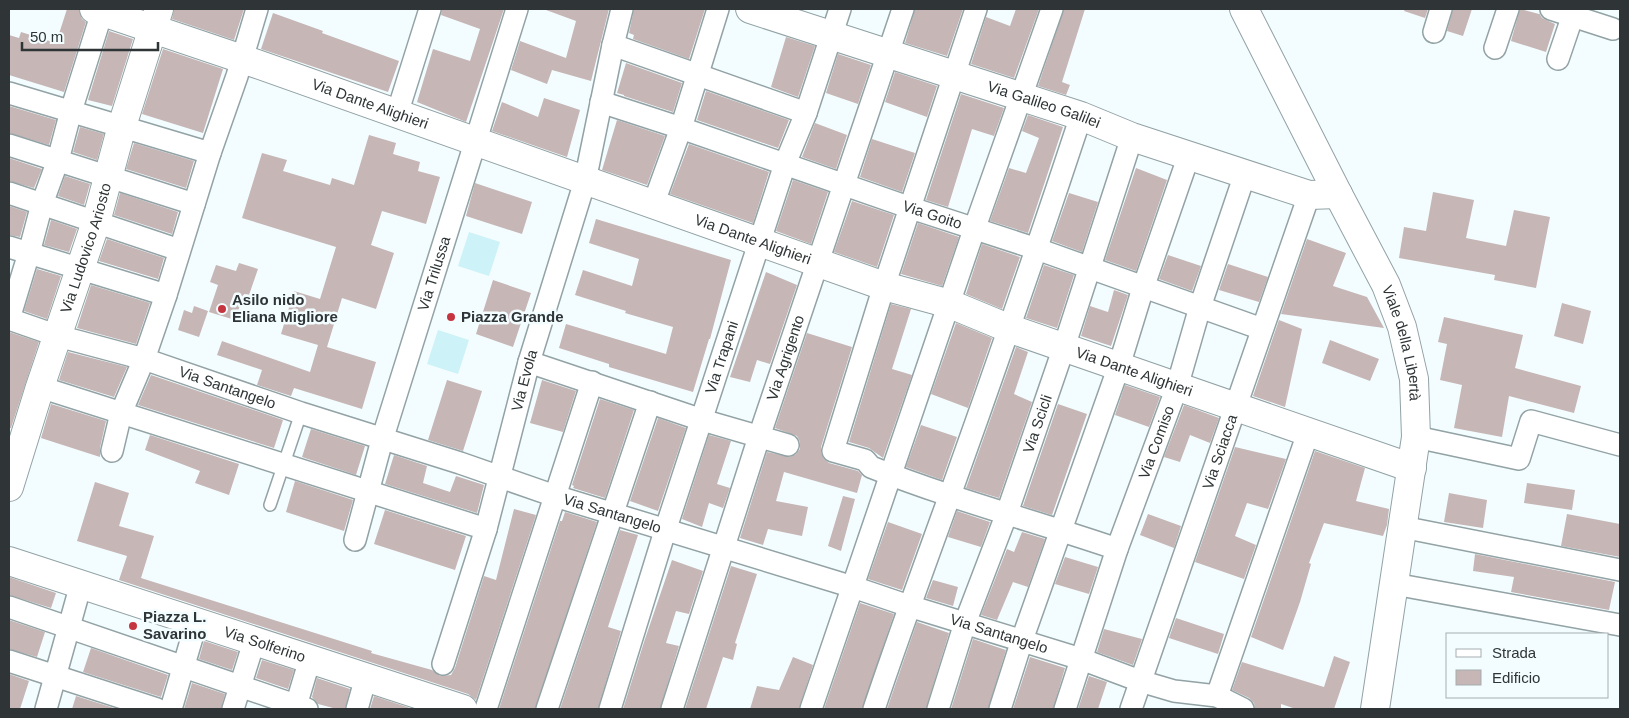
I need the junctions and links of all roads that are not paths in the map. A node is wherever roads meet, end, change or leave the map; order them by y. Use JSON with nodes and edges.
{"nodes":[{"id":1,"x":257,"y":9,"type":"edge"},
{"id":2,"x":430,"y":9,"type":"edge"},
{"id":3,"x":516,"y":9,"type":"edge"},
{"id":4,"x":622,"y":9,"type":"edge"},
{"id":5,"x":718,"y":9,"type":"edge"},
{"id":6,"x":750,"y":9,"type":"edge"},
{"id":7,"x":840,"y":9,"type":"edge"},
{"id":8,"x":903,"y":9,"type":"edge"},
{"id":9,"x":976,"y":9,"type":"edge"},
{"id":10,"x":1052,"y":9,"type":"edge"},
{"id":11,"x":1244,"y":9,"type":"edge"},
{"id":12,"x":1441,"y":9,"type":"edge"},
{"id":13,"x":1508,"y":9,"type":"edge"},
{"id":14,"x":1551,"y":9,"type":"edge"},
{"id":15,"x":100,"y":10,"type":"edge"},
{"id":16,"x":1573,"y":12,"type":"edge"},
{"id":17,"x":156,"y":18,"type":"edge"},
{"id":18,"x":1613,"y":29,"type":"dead end"},
{"id":19,"x":1434,"y":32,"type":"dead end"},
{"id":20,"x":831,"y":36,"type":"junction"},
{"id":21,"x":613,"y":45,"type":"junction"},
{"id":22,"x":1496,"y":48,"type":"dead end"},
{"id":23,"x":888,"y":54,"type":"junction"},
{"id":24,"x":242,"y":59,"type":"junction"},
{"id":25,"x":1558,"y":59,"type":"dead end"},
{"id":26,"x":697,"y":75,"type":"junction"},
{"id":27,"x":955,"y":76,"type":"junction"},
{"id":28,"x":9,"y":93,"type":"edge"},
{"id":29,"x":1021,"y":97,"type":"junction"},
{"id":30,"x":601,"y":102,"type":"junction"},
{"id":31,"x":71,"y":111,"type":"junction"},
{"id":32,"x":806,"y":113,"type":"junction"},
{"id":33,"x":397,"y":114,"type":"junction"},
{"id":34,"x":1081,"y":116,"type":"junction"},
{"id":35,"x":122,"y":126,"type":"junction"},
{"id":36,"x":681,"y":128,"type":"junction"},
{"id":37,"x":1132,"y":137,"type":"junction"},
{"id":38,"x":474,"y":142,"type":"junction"},
{"id":39,"x":9,"y":145,"type":"edge"},
{"id":40,"x":210,"y":153,"type":"junction"},
{"id":41,"x":1189,"y":155,"type":"junction"},
{"id":42,"x":58,"y":160,"type":"junction"},
{"id":43,"x":785,"y":164,"type":"junction"},
{"id":44,"x":1245,"y":174,"type":"junction"},
{"id":45,"x":108,"y":176,"type":"junction"},
{"id":46,"x":586,"y":181,"type":"junction"},
{"id":47,"x":843,"y":184,"type":"junction"},
{"id":48,"x":9,"y":193,"type":"edge"},
{"id":49,"x":1338,"y":194,"type":"junction"},
{"id":50,"x":1309,"y":195,"type":"junction"},
{"id":51,"x":42,"y":204,"type":"junction"},
{"id":52,"x":194,"y":204,"type":"junction"},
{"id":53,"x":653,"y":205,"type":"junction"},
{"id":54,"x":911,"y":208,"type":"junction"},
{"id":55,"x":96,"y":222,"type":"junction"},
{"id":56,"x":975,"y":227,"type":"junction"},
{"id":57,"x":760,"y":242,"type":"junction"},
{"id":58,"x":9,"y":247,"type":"edge"},
{"id":59,"x":1037,"y":248,"type":"junction"},
{"id":60,"x":179,"y":250,"type":"junction"},
{"id":61,"x":29,"y":253,"type":"junction"},
{"id":62,"x":817,"y":263,"type":"junction"},
{"id":63,"x":1091,"y":267,"type":"junction"},
{"id":64,"x":81,"y":270,"type":"junction"},
{"id":65,"x":884,"y":286,"type":"junction"},
{"id":66,"x":1143,"y":288,"type":"junction"},
{"id":67,"x":166,"y":295,"type":"junction"},
{"id":68,"x":950,"y":304,"type":"junction"},
{"id":69,"x":1200,"y":307,"type":"junction"},
{"id":70,"x":9,"y":319,"type":"edge"},
{"id":71,"x":1008,"y":328,"type":"junction"},
{"id":72,"x":1262,"y":330,"type":"junction"},
{"id":73,"x":58,"y":336,"type":"junction"},
{"id":74,"x":1064,"y":347,"type":"junction"},
{"id":75,"x":144,"y":359,"type":"junction"},
{"id":76,"x":529,"y":362,"type":"junction"},
{"id":77,"x":1119,"y":366,"type":"junction"},
{"id":78,"x":592,"y":382,"type":"junction"},
{"id":79,"x":40,"y":388,"type":"junction"},
{"id":80,"x":1177,"y":388,"type":"junction"},
{"id":81,"x":650,"y":402,"type":"junction"},
{"id":82,"x":1236,"y":408,"type":"junction"},
{"id":83,"x":121,"y":413,"type":"junction"},
{"id":84,"x":301,"y":413,"type":"junction"},
{"id":85,"x":702,"y":420,"type":"junction"},
{"id":86,"x":1308,"y":433,"type":"junction"},
{"id":87,"x":759,"y":437,"type":"junction"},
{"id":88,"x":1416,"y":438,"type":"junction"},
{"id":89,"x":382,"y":440,"type":"junction"},
{"id":90,"x":788,"y":445,"type":"dead end"},
{"id":91,"x":1620,"y":445,"type":"edge"},
{"id":92,"x":112,"y":452,"type":"dead end"},
{"id":93,"x":284,"y":465,"type":"junction"},
{"id":94,"x":1412,"y":468,"type":"junction"},
{"id":95,"x":890,"y":474,"type":"junction"},
{"id":96,"x":500,"y":477,"type":"junction"},
{"id":97,"x":9,"y":486,"type":"edge"},
{"id":98,"x":369,"y":492,"type":"junction"},
{"id":99,"x":555,"y":496,"type":"junction"},
{"id":100,"x":949,"y":496,"type":"junction"},
{"id":101,"x":270,"y":505,"type":"dead end"},
{"id":102,"x":612,"y":513,"type":"junction"},
{"id":103,"x":1006,"y":513,"type":"junction"},
{"id":104,"x":1402,"y":528,"type":"junction"},
{"id":105,"x":486,"y":529,"type":"junction"},
{"id":106,"x":1061,"y":530,"type":"junction"},
{"id":107,"x":665,"y":531,"type":"junction"},
{"id":108,"x":355,"y":540,"type":"dead end"},
{"id":109,"x":724,"y":547,"type":"junction"},
{"id":110,"x":1117,"y":549,"type":"junction"},
{"id":111,"x":9,"y":561,"type":"edge"},
{"id":112,"x":1620,"y":570,"type":"edge"},
{"id":113,"x":81,"y":584,"type":"junction"},
{"id":114,"x":1394,"y":584,"type":"junction"},
{"id":115,"x":853,"y":587,"type":"junction"},
{"id":116,"x":909,"y":606,"type":"junction"},
{"id":117,"x":9,"y":607,"type":"edge"},
{"id":118,"x":965,"y":623,"type":"junction"},
{"id":119,"x":196,"y":624,"type":"junction"},
{"id":120,"x":1620,"y":625,"type":"edge"},
{"id":121,"x":69,"y":628,"type":"junction"},
{"id":122,"x":1022,"y":640,"type":"junction"},
{"id":123,"x":254,"y":642,"type":"junction"},
{"id":124,"x":310,"y":659,"type":"junction"},
{"id":125,"x":1081,"y":659,"type":"junction"},
{"id":126,"x":9,"y":661,"type":"edge"},
{"id":127,"x":443,"y":664,"type":"dead end"},
{"id":128,"x":185,"y":667,"type":"junction"},
{"id":129,"x":55,"y":677,"type":"junction"},
{"id":130,"x":366,"y":677,"type":"junction"},
{"id":131,"x":1140,"y":681,"type":"junction"},
{"id":132,"x":240,"y":686,"type":"junction"},
{"id":133,"x":1218,"y":696,"type":"junction"},
{"id":134,"x":423,"y":703,"type":"edge"},
{"id":135,"x":299,"y":708,"type":"edge"},
{"id":136,"x":46,"y":709,"type":"edge"},
{"id":137,"x":157,"y":709,"type":"edge"},
{"id":138,"x":171,"y":709,"type":"edge"},
{"id":139,"x":233,"y":709,"type":"edge"},
{"id":140,"x":357,"y":709,"type":"edge"},
{"id":141,"x":463,"y":709,"type":"edge"},
{"id":142,"x":486,"y":709,"type":"edge"},
{"id":143,"x":546,"y":709,"type":"edge"},
{"id":144,"x":610,"y":709,"type":"edge"},
{"id":145,"x":672,"y":709,"type":"edge"},
{"id":146,"x":811,"y":709,"type":"edge"},
{"id":147,"x":874,"y":709,"type":"edge"},
{"id":148,"x":938,"y":709,"type":"edge"},
{"id":149,"x":1000,"y":709,"type":"edge"},
{"id":150,"x":1065,"y":709,"type":"edge"},
{"id":151,"x":1131,"y":709,"type":"edge"},
{"id":152,"x":1243,"y":709,"type":"edge"},
{"id":153,"x":1375,"y":709,"type":"edge"}],
"edges":[{"from":1,"to":24,"type":"street"},
{"from":2,"to":33,"type":"street"},
{"from":3,"to":38,"type":"street","name":"Via Trilussa"},
{"from":4,"to":21,"type":"street","name":"Via Evola"},
{"from":5,"to":26,"type":"street"},
{"from":6,"to":20,"type":"street","name":"Via Galileo Galilei"},
{"from":7,"to":20,"type":"street","name":"Via Trapani"},
{"from":8,"to":23,"type":"street","name":"Via Agrigento"},
{"from":9,"to":27,"type":"street"},
{"from":10,"to":29,"type":"street"},
{"from":11,"to":49,"type":"street","name":"Viale della Libertà"},
{"from":12,"to":19,"type":"street"},
{"from":13,"to":22,"type":"street"},
{"from":14,"to":16,"type":"street"},
{"from":15,"to":17,"type":"street","name":"Via Dante Alighieri"},
{"from":15,"to":31,"type":"street"},
{"from":16,"to":18,"type":"street"},
{"from":16,"to":25,"type":"street"},
{"from":17,"to":24,"type":"street","name":"Via Dante Alighieri"},
{"from":17,"to":35,"type":"street","name":"Via Ludovico Ariosto"},
{"from":20,"to":23,"type":"street","name":"Via Galileo Galilei"},
{"from":20,"to":32,"type":"street","name":"Via Trapani"},
{"from":21,"to":26,"type":"street"},
{"from":21,"to":30,"type":"street","name":"Via Evola"},
{"from":23,"to":27,"type":"street","name":"Via Galileo Galilei"},
{"from":23,"to":47,"type":"street","name":"Via Agrigento"},
{"from":24,"to":33,"type":"street","name":"Via Dante Alighieri"},
{"from":24,"to":40,"type":"street"},
{"from":26,"to":32,"type":"street"},
{"from":26,"to":36,"type":"street"},
{"from":27,"to":29,"type":"street","name":"Via Galileo Galilei"},
{"from":27,"to":54,"type":"street"},
{"from":28,"to":31,"type":"street"},
{"from":29,"to":34,"type":"street","name":"Via Galileo Galilei"},
{"from":29,"to":56,"type":"street"},
{"from":30,"to":36,"type":"street","name":"Via Goito"},
{"from":30,"to":46,"type":"street","name":"Via Evola"},
{"from":31,"to":35,"type":"street"},
{"from":31,"to":42,"type":"street"},
{"from":32,"to":43,"type":"street","name":"Via Trapani"},
{"from":33,"to":38,"type":"street","name":"Via Dante Alighieri"},
{"from":34,"to":37,"type":"street","name":"Via Galileo Galilei"},
{"from":34,"to":59,"type":"street"},
{"from":35,"to":40,"type":"street"},
{"from":35,"to":45,"type":"street","name":"Via Ludovico Ariosto"},
{"from":36,"to":43,"type":"street","name":"Via Goito"},
{"from":36,"to":53,"type":"street"},
{"from":37,"to":41,"type":"street","name":"Via Galileo Galilei"},
{"from":37,"to":63,"type":"street","name":"Via Scicli"},
{"from":38,"to":46,"type":"street","name":"Via Dante Alighieri"},
{"from":38,"to":89,"type":"street","name":"Via Trilussa"},
{"from":39,"to":42,"type":"street"},
{"from":40,"to":52,"type":"street"},
{"from":41,"to":44,"type":"street","name":"Via Galileo Galilei"},
{"from":41,"to":66,"type":"street"},
{"from":42,"to":45,"type":"street"},
{"from":42,"to":51,"type":"street"},
{"from":43,"to":47,"type":"street","name":"Via Goito"},
{"from":43,"to":57,"type":"street","name":"Via Trapani"},
{"from":44,"to":50,"type":"street","name":"Via Galileo Galilei"},
{"from":44,"to":69,"type":"street","name":"Via Comiso"},
{"from":45,"to":52,"type":"street"},
{"from":45,"to":55,"type":"street","name":"Via Ludovico Ariosto"},
{"from":46,"to":53,"type":"street","name":"Via Dante Alighieri"},
{"from":46,"to":76,"type":"street","name":"Via Evola"},
{"from":47,"to":54,"type":"street","name":"Via Goito"},
{"from":47,"to":62,"type":"street","name":"Via Agrigento"},
{"from":48,"to":51,"type":"street"},
{"from":49,"to":50,"type":"street","name":"Via Galileo Galilei"},
{"from":49,"to":88,"type":"street","name":"Viale della Libertà"},
{"from":50,"to":72,"type":"street","name":"Via Sciacca"},
{"from":51,"to":55,"type":"street"},
{"from":51,"to":61,"type":"street"},
{"from":52,"to":60,"type":"street"},
{"from":53,"to":57,"type":"street","name":"Via Dante Alighieri"},
{"from":54,"to":56,"type":"street","name":"Via Goito"},
{"from":54,"to":65,"type":"street"},
{"from":55,"to":60,"type":"street"},
{"from":55,"to":64,"type":"street","name":"Via Ludovico Ariosto"},
{"from":56,"to":59,"type":"street","name":"Via Goito"},
{"from":56,"to":68,"type":"street"},
{"from":57,"to":62,"type":"street","name":"Via Dante Alighieri"},
{"from":57,"to":85,"type":"street","name":"Via Trapani"},
{"from":58,"to":61,"type":"street"},
{"from":59,"to":63,"type":"street","name":"Via Goito"},
{"from":59,"to":71,"type":"street"},
{"from":60,"to":67,"type":"street"},
{"from":61,"to":64,"type":"street"},
{"from":61,"to":70,"type":"street"},
{"from":62,"to":65,"type":"street","name":"Via Dante Alighieri"},
{"from":62,"to":87,"type":"street","name":"Via Agrigento"},
{"from":63,"to":66,"type":"street","name":"Via Goito"},
{"from":63,"to":74,"type":"street","name":"Via Scicli"},
{"from":64,"to":67,"type":"street"},
{"from":64,"to":73,"type":"street","name":"Via Ludovico Ariosto"},
{"from":65,"to":68,"type":"street","name":"Via Dante Alighieri"},
{"from":65,"to":95,"type":"street"},
{"from":66,"to":69,"type":"street","name":"Via Goito"},
{"from":66,"to":77,"type":"street"},
{"from":67,"to":75,"type":"street"},
{"from":68,"to":71,"type":"street","name":"Via Dante Alighieri"},
{"from":68,"to":95,"type":"street"},
{"from":69,"to":72,"type":"street","name":"Via Goito"},
{"from":69,"to":80,"type":"street","name":"Via Comiso"},
{"from":70,"to":73,"type":"street","name":"Via Santangelo"},
{"from":71,"to":74,"type":"street","name":"Via Dante Alighieri"},
{"from":71,"to":100,"type":"street"},
{"from":72,"to":82,"type":"street","name":"Via Sciacca"},
{"from":73,"to":75,"type":"street","name":"Via Santangelo"},
{"from":73,"to":79,"type":"street","name":"Via Ludovico Ariosto"},
{"from":74,"to":77,"type":"street","name":"Via Dante Alighieri"},
{"from":74,"to":103,"type":"street","name":"Via Scicli"},
{"from":75,"to":83,"type":"street"},
{"from":75,"to":84,"type":"street","name":"Via Santangelo"},
{"from":76,"to":78,"type":"street"},
{"from":76,"to":96,"type":"street","name":"Via Evola"},
{"from":77,"to":80,"type":"street","name":"Via Dante Alighieri"},
{"from":77,"to":106,"type":"street"},
{"from":78,"to":81,"type":"street"},
{"from":78,"to":99,"type":"street"},
{"from":79,"to":83,"type":"street"},
{"from":79,"to":97,"type":"street","name":"Via Ludovico Ariosto"},
{"from":80,"to":82,"type":"street","name":"Via Dante Alighieri"},
{"from":80,"to":110,"type":"street","name":"Via Comiso"},
{"from":81,"to":85,"type":"street"},
{"from":81,"to":102,"type":"street"},
{"from":82,"to":86,"type":"street","name":"Via Dante Alighieri"},
{"from":82,"to":131,"type":"street","name":"Via Sciacca"},
{"from":83,"to":92,"type":"street"},
{"from":83,"to":93,"type":"street"},
{"from":84,"to":89,"type":"street","name":"Via Santangelo"},
{"from":84,"to":93,"type":"lane"},
{"from":85,"to":87,"type":"street"},
{"from":85,"to":107,"type":"street","name":"Via Trapani"},
{"from":86,"to":94,"type":"street","name":"Via Dante Alighieri"},
{"from":86,"to":133,"type":"street"},
{"from":87,"to":90,"type":"street"},
{"from":87,"to":109,"type":"street","name":"Via Agrigento"},
{"from":88,"to":91,"type":"street"},
{"from":88,"to":94,"type":"street","name":"Viale della Libertà"},
{"from":89,"to":96,"type":"street","name":"Via Santangelo"},
{"from":89,"to":98,"type":"street","name":"Via Trilussa"},
{"from":93,"to":98,"type":"street"},
{"from":93,"to":101,"type":"lane"},
{"from":94,"to":104,"type":"street","name":"Viale della Libertà"},
{"from":95,"to":100,"type":"street"},
{"from":95,"to":115,"type":"street"},
{"from":96,"to":99,"type":"street","name":"Via Santangelo"},
{"from":96,"to":105,"type":"street","name":"Via Evola"},
{"from":98,"to":105,"type":"street"},
{"from":98,"to":108,"type":"street","name":"Via Trilussa"},
{"from":99,"to":102,"type":"street","name":"Via Santangelo"},
{"from":99,"to":142,"type":"street"},
{"from":100,"to":103,"type":"street"},
{"from":100,"to":116,"type":"street"},
{"from":102,"to":107,"type":"street","name":"Via Santangelo"},
{"from":102,"to":143,"type":"street"},
{"from":103,"to":106,"type":"street"},
{"from":103,"to":118,"type":"street","name":"Via Scicli"},
{"from":104,"to":112,"type":"street"},
{"from":104,"to":114,"type":"street","name":"Viale della Libertà"},
{"from":105,"to":127,"type":"street","name":"Via Evola"},
{"from":106,"to":110,"type":"street"},
{"from":106,"to":122,"type":"street"},
{"from":107,"to":109,"type":"street","name":"Via Santangelo"},
{"from":107,"to":144,"type":"street","name":"Via Trapani"},
{"from":109,"to":115,"type":"street","name":"Via Santangelo"},
{"from":109,"to":145,"type":"street","name":"Via Agrigento"},
{"from":110,"to":125,"type":"street","name":"Via Comiso"},
{"from":111,"to":113,"type":"street","name":"Via Solferino"},
{"from":113,"to":119,"type":"street","name":"Via Solferino"},
{"from":113,"to":121,"type":"street"},
{"from":114,"to":120,"type":"street"},
{"from":114,"to":153,"type":"street","name":"Viale della Libertà"},
{"from":115,"to":116,"type":"street","name":"Via Santangelo"},
{"from":115,"to":146,"type":"street"},
{"from":116,"to":118,"type":"street","name":"Via Santangelo"},
{"from":116,"to":147,"type":"street"},
{"from":117,"to":121,"type":"street"},
{"from":118,"to":122,"type":"street","name":"Via Santangelo"},
{"from":118,"to":148,"type":"street","name":"Via Scicli"},
{"from":119,"to":123,"type":"street","name":"Via Solferino"},
{"from":119,"to":128,"type":"street"},
{"from":121,"to":128,"type":"street"},
{"from":121,"to":129,"type":"street"},
{"from":122,"to":125,"type":"street","name":"Via Santangelo"},
{"from":122,"to":149,"type":"street"},
{"from":123,"to":124,"type":"street","name":"Via Solferino"},
{"from":123,"to":132,"type":"street"},
{"from":124,"to":130,"type":"street","name":"Via Solferino"},
{"from":124,"to":135,"type":"street"},
{"from":125,"to":131,"type":"street","name":"Via Santangelo"},
{"from":125,"to":150,"type":"street","name":"Via Comiso"},
{"from":126,"to":129,"type":"street"},
{"from":128,"to":132,"type":"street"},
{"from":128,"to":138,"type":"street"},
{"from":129,"to":136,"type":"street"},
{"from":129,"to":137,"type":"street"},
{"from":130,"to":134,"type":"street","name":"Via Solferino"},
{"from":130,"to":140,"type":"street"},
{"from":131,"to":133,"type":"street","name":"Via Santangelo"},
{"from":131,"to":151,"type":"street","name":"Via Sciacca"},
{"from":132,"to":135,"type":"street"},
{"from":132,"to":139,"type":"street"},
{"from":133,"to":152,"type":"street"},
{"from":134,"to":141,"type":"street","name":"Via Solferino"}]}
